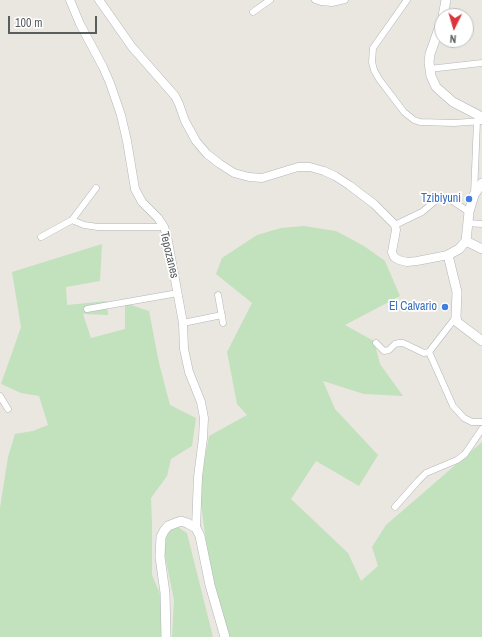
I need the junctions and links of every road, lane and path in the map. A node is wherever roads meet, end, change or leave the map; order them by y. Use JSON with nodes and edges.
{"nodes":[{"id":1,"x":70,"y":0,"type":"edge"},
{"id":2,"x":99,"y":0,"type":"edge"},
{"id":3,"x":270,"y":0,"type":"edge"},
{"id":4,"x":345,"y":0,"type":"edge"},
{"id":5,"x":407,"y":0,"type":"edge"},
{"id":6,"x":318,"y":1,"type":"edge"},
{"id":7,"x":253,"y":12,"type":"dead end"},
{"id":8,"x":434,"y":43,"type":"edge"},
{"id":9,"x":482,"y":63,"type":"edge"},
{"id":10,"x":429,"y":69,"type":"junction"},
{"id":11,"x":480,"y":120,"type":"edge"},
{"id":12,"x":482,"y":183,"type":"edge"},
{"id":13,"x":96,"y":188,"type":"dead end"},
{"id":14,"x":474,"y":194,"type":"junction"},
{"id":15,"x":469,"y":212,"type":"junction"},
{"id":16,"x":72,"y":220,"type":"junction"},
{"id":17,"x":468,"y":223,"type":"junction"},
{"id":18,"x":482,"y":224,"type":"edge"},
{"id":19,"x":395,"y":225,"type":"junction"},
{"id":20,"x":164,"y":227,"type":"junction"},
{"id":21,"x":40,"y":237,"type":"dead end"},
{"id":22,"x":466,"y":241,"type":"junction"},
{"id":23,"x":482,"y":249,"type":"edge"},
{"id":24,"x":448,"y":255,"type":"junction"},
{"id":25,"x":178,"y":293,"type":"junction"},
{"id":26,"x":218,"y":295,"type":"dead end"},
{"id":27,"x":87,"y":309,"type":"dead end"},
{"id":28,"x":222,"y":315,"type":"junction"},
{"id":29,"x":456,"y":317,"type":"junction"},
{"id":30,"x":183,"y":323,"type":"junction"},
{"id":31,"x":223,"y":323,"type":"dead end"},
{"id":32,"x":482,"y":341,"type":"edge"},
{"id":33,"x":376,"y":343,"type":"dead end"},
{"id":34,"x":429,"y":352,"type":"junction"},
{"id":35,"x":0,"y":396,"type":"edge"},
{"id":36,"x":8,"y":409,"type":"dead end"},
{"id":37,"x":482,"y":422,"type":"edge"},
{"id":38,"x":482,"y":429,"type":"edge"},
{"id":39,"x":395,"y":507,"type":"dead end"},
{"id":40,"x":196,"y":528,"type":"junction"},
{"id":41,"x":166,"y":637,"type":"edge"},
{"id":42,"x":225,"y":637,"type":"edge"}],
"edges":[{"from":1,"to":20,"type":"street","name":"Tepozanes"},
{"from":2,"to":19,"type":"street"},
{"from":3,"to":7,"type":"street"},
{"from":4,"to":6,"type":"street"},
{"from":5,"to":11,"type":"street"},
{"from":8,"to":10,"type":"main road"},
{"from":9,"to":10,"type":"street"},
{"from":10,"to":11,"type":"main road"},
{"from":11,"to":14,"type":"street"},
{"from":12,"to":14,"type":"main road"},
{"from":13,"to":16,"type":"street"},
{"from":14,"to":15,"type":"main road"},
{"from":15,"to":17,"type":"main road"},
{"from":15,"to":19,"type":"street"},
{"from":16,"to":20,"type":"street"},
{"from":16,"to":21,"type":"street"},
{"from":17,"to":18,"type":"street"},
{"from":17,"to":22,"type":"main road"},
{"from":19,"to":24,"type":"street"},
{"from":20,"to":25,"type":"street","name":"Tepozanes"},
{"from":22,"to":23,"type":"main road"},
{"from":22,"to":24,"type":"main road"},
{"from":24,"to":29,"type":"main road"},
{"from":25,"to":27,"type":"street"},
{"from":25,"to":30,"type":"street","name":"Tepozanes"},
{"from":26,"to":28,"type":"street"},
{"from":28,"to":30,"type":"street"},
{"from":28,"to":31,"type":"street"},
{"from":29,"to":32,"type":"main road"},
{"from":29,"to":34,"type":"street"},
{"from":30,"to":40,"type":"street","name":"Tepozanes"},
{"from":33,"to":34,"type":"street"},
{"from":34,"to":37,"type":"street"},
{"from":35,"to":36,"type":"street"},
{"from":38,"to":39,"type":"street"},
{"from":40,"to":41,"type":"main road"},
{"from":40,"to":42,"type":"main road"}]}
